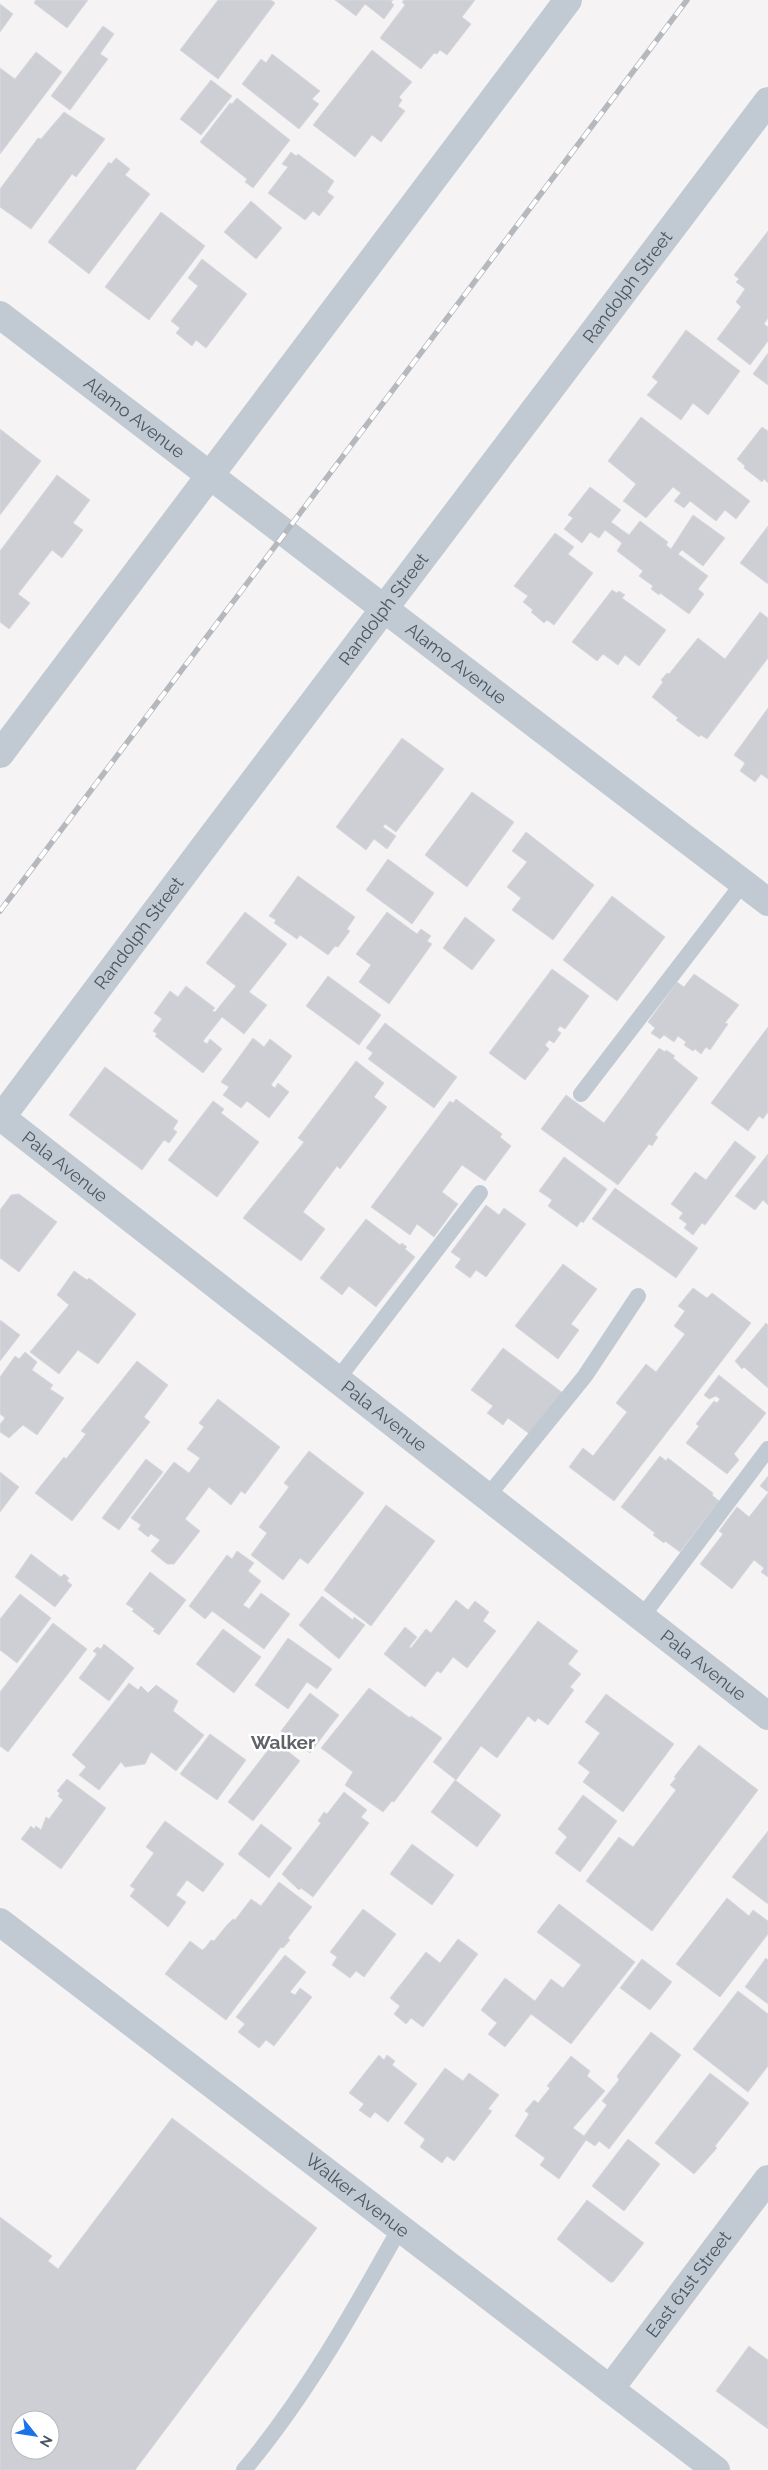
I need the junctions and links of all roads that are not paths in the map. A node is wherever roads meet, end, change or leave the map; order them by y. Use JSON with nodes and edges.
{"nodes":[{"id":1,"x":568,"y":0,"type":"edge"},
{"id":2,"x":768,"y":101,"type":"edge"},
{"id":3,"x":0,"y":315,"type":"edge"},
{"id":4,"x":210,"y":476,"type":"junction"},
{"id":5,"x":386,"y":609,"type":"junction"},
{"id":6,"x":0,"y":754,"type":"edge"},
{"id":7,"x":743,"y":883,"type":"junction"},
{"id":8,"x":768,"y":902,"type":"edge"},
{"id":9,"x":581,"y":1094,"type":"dead end"},
{"id":10,"x":0,"y":1118,"type":"edge"},
{"id":11,"x":480,"y":1193,"type":"dead end"},
{"id":12,"x":638,"y":1296,"type":"dead end"},
{"id":13,"x":337,"y":1380,"type":"junction"},
{"id":14,"x":768,"y":1449,"type":"edge"},
{"id":15,"x":487,"y":1497,"type":"junction"},
{"id":16,"x":642,"y":1618,"type":"junction"},
{"id":17,"x":768,"y":1716,"type":"edge"},
{"id":18,"x":0,"y":1922,"type":"edge"},
{"id":19,"x":768,"y":2179,"type":"edge"},
{"id":20,"x":400,"y":2228,"type":"junction"},
{"id":21,"x":610,"y":2389,"type":"junction"},
{"id":22,"x":244,"y":2470,"type":"edge"},
{"id":23,"x":716,"y":2470,"type":"edge"}],
"edges":[{"from":1,"to":4,"type":"street"},
{"from":2,"to":5,"type":"street","name":"Randolph Street"},
{"from":3,"to":4,"type":"street","name":"Alamo Avenue"},
{"from":4,"to":5,"type":"street","name":"Alamo Avenue"},
{"from":4,"to":6,"type":"street"},
{"from":5,"to":7,"type":"street","name":"Alamo Avenue"},
{"from":5,"to":10,"type":"street","name":"Randolph Street"},
{"from":7,"to":8,"type":"street","name":"Alamo Avenue"},
{"from":7,"to":9,"type":"lane"},
{"from":10,"to":13,"type":"street","name":"Pala Avenue"},
{"from":11,"to":13,"type":"lane"},
{"from":12,"to":15,"type":"lane"},
{"from":13,"to":15,"type":"street","name":"Pala Avenue"},
{"from":14,"to":16,"type":"lane"},
{"from":15,"to":16,"type":"street","name":"Pala Avenue"},
{"from":16,"to":17,"type":"street","name":"Pala Avenue"},
{"from":18,"to":20,"type":"street","name":"Walker Avenue"},
{"from":19,"to":21,"type":"street","name":"East 61st Street"},
{"from":20,"to":21,"type":"street","name":"Walker Avenue"},
{"from":20,"to":22,"type":"lane"},
{"from":21,"to":23,"type":"street","name":"Walker Avenue"}]}
